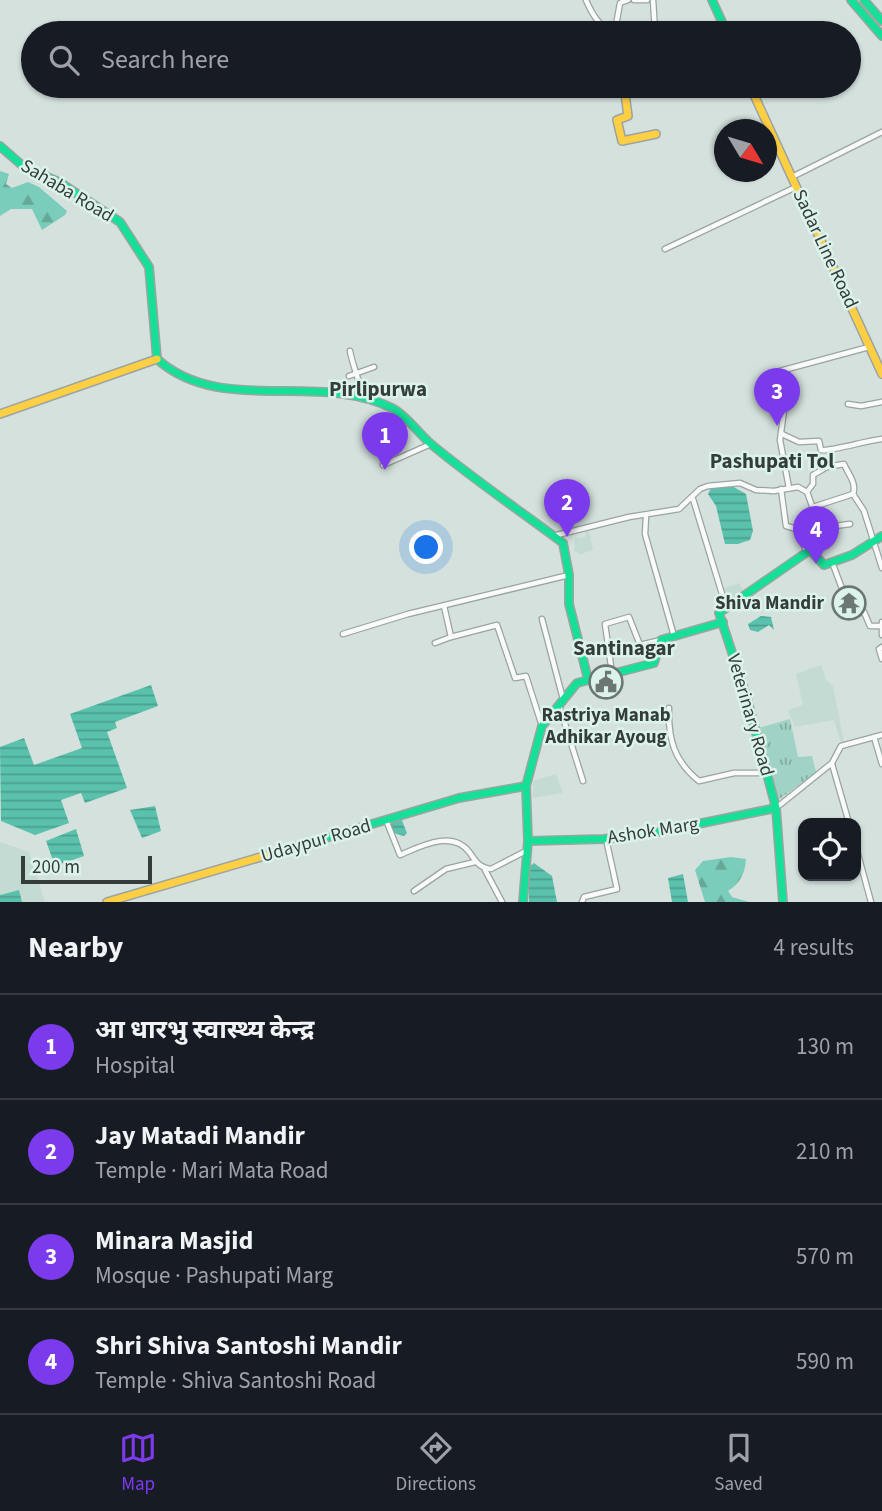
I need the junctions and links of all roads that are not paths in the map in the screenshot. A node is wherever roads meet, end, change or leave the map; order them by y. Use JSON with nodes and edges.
{"nodes":[{"id":1,"x":586,"y":0,"type":"edge"},
{"id":2,"x":628,"y":0,"type":"edge"},
{"id":3,"x":634,"y":0,"type":"edge"},
{"id":4,"x":647,"y":0,"type":"edge"},
{"id":5,"x":653,"y":0,"type":"edge"},
{"id":6,"x":712,"y":0,"type":"edge"},
{"id":7,"x":851,"y":0,"type":"edge"},
{"id":8,"x":864,"y":0,"type":"edge"},
{"id":9,"x":597,"y":21,"type":"edge"},
{"id":10,"x":617,"y":21,"type":"edge"},
{"id":11,"x":654,"y":21,"type":"edge"},
{"id":12,"x":721,"y":21,"type":"edge"},
{"id":13,"x":882,"y":21,"type":"edge"},
{"id":14,"x":882,"y":36,"type":"edge"},
{"id":15,"x":626,"y":98,"type":"edge"},
{"id":16,"x":755,"y":98,"type":"edge"},
{"id":17,"x":882,"y":132,"type":"edge"},
{"id":18,"x":656,"y":134,"type":"dead end"},
{"id":19,"x":0,"y":146,"type":"edge"},
{"id":20,"x":792,"y":178,"type":"junction"},
{"id":21,"x":796,"y":187,"type":"junction"},
{"id":22,"x":665,"y":249,"type":"dead end"},
{"id":23,"x":870,"y":350,"type":"junction"},
{"id":24,"x":350,"y":351,"type":"dead end"},
{"id":25,"x":882,"y":351,"type":"edge"},
{"id":26,"x":158,"y":359,"type":"junction"},
{"id":27,"x":374,"y":367,"type":"dead end"},
{"id":28,"x":356,"y":374,"type":"junction"},
{"id":29,"x":882,"y":374,"type":"edge"},
{"id":30,"x":349,"y":376,"type":"dead end"},
{"id":31,"x":362,"y":399,"type":"junction"},
{"id":32,"x":882,"y":402,"type":"edge"},
{"id":33,"x":848,"y":404,"type":"dead end"},
{"id":34,"x":0,"y":414,"type":"edge"},
{"id":35,"x":782,"y":434,"type":"junction"},
{"id":36,"x":882,"y":439,"type":"edge"},
{"id":37,"x":431,"y":444,"type":"junction"},
{"id":38,"x":383,"y":465,"type":"dead end"},
{"id":39,"x":789,"y":488,"type":"junction"},
{"id":40,"x":780,"y":489,"type":"junction"},
{"id":41,"x":807,"y":492,"type":"junction"},
{"id":42,"x":853,"y":494,"type":"junction"},
{"id":43,"x":693,"y":499,"type":"junction"},
{"id":44,"x":813,"y":508,"type":"junction"},
{"id":45,"x":646,"y":516,"type":"junction"},
{"id":46,"x":850,"y":524,"type":"dead end"},
{"id":47,"x":820,"y":528,"type":"junction"},
{"id":48,"x":557,"y":535,"type":"junction"},
{"id":49,"x":878,"y":538,"type":"edge"},
{"id":50,"x":808,"y":552,"type":"junction"},
{"id":51,"x":832,"y":562,"type":"junction"},
{"id":52,"x":882,"y":568,"type":"edge"},
{"id":53,"x":569,"y":575,"type":"junction"},
{"id":54,"x":444,"y":606,"type":"junction"},
{"id":55,"x":726,"y":607,"type":"junction"},
{"id":56,"x":542,"y":619,"type":"dead end"},
{"id":57,"x":723,"y":622,"type":"junction"},
{"id":58,"x":881,"y":624,"type":"edge"},
{"id":59,"x":343,"y":635,"type":"dead end"},
{"id":60,"x":882,"y":635,"type":"edge"},
{"id":61,"x":674,"y":636,"type":"junction"},
{"id":62,"x":452,"y":637,"type":"junction"},
{"id":63,"x":661,"y":640,"type":"junction"},
{"id":64,"x":435,"y":643,"type":"dead end"},
{"id":65,"x":882,"y":647,"type":"edge"},
{"id":66,"x":882,"y":659,"type":"edge"},
{"id":67,"x":612,"y":673,"type":"junction"},
{"id":68,"x":588,"y":679,"type":"junction"},
{"id":69,"x":561,"y":702,"type":"junction"},
{"id":70,"x":668,"y":708,"type":"dead end"},
{"id":71,"x":542,"y":726,"type":"junction"},
{"id":72,"x":882,"y":735,"type":"edge"},
{"id":73,"x":874,"y":737,"type":"junction"},
{"id":74,"x":832,"y":763,"type":"junction"},
{"id":75,"x":882,"y":764,"type":"edge"},
{"id":76,"x":767,"y":773,"type":"junction"},
{"id":77,"x":583,"y":781,"type":"dead end"},
{"id":78,"x":526,"y":786,"type":"junction"},
{"id":79,"x":776,"y":808,"type":"junction"},
{"id":80,"x":848,"y":818,"type":"edge"},
{"id":81,"x":386,"y":820,"type":"junction"},
{"id":82,"x":606,"y":839,"type":"junction"},
{"id":83,"x":528,"y":841,"type":"junction"},
{"id":84,"x":526,"y":851,"type":"junction"},
{"id":85,"x":475,"y":862,"type":"junction"},
{"id":86,"x":861,"y":865,"type":"edge"},
{"id":87,"x":484,"y":869,"type":"junction"},
{"id":88,"x":414,"y":891,"type":"dead end"},
{"id":89,"x":107,"y":902,"type":"edge"},
{"id":90,"x":502,"y":902,"type":"edge"},
{"id":91,"x":523,"y":902,"type":"edge"},
{"id":92,"x":582,"y":902,"type":"edge"},
{"id":93,"x":783,"y":902,"type":"edge"},
{"id":94,"x":871,"y":902,"type":"edge"}],
"edges":[{"from":1,"to":9,"type":"street"},
{"from":2,"to":10,"type":"street"},
{"from":3,"to":4,"type":"street"},
{"from":5,"to":11,"type":"street"},
{"from":6,"to":12,"type":"main road"},
{"from":7,"to":14,"type":"main road"},
{"from":8,"to":13,"type":"main road"},
{"from":15,"to":18,"type":"main road"},
{"from":16,"to":20,"type":"main road","name":"Sadar Line Road"},
{"from":17,"to":20,"type":"street"},
{"from":19,"to":26,"type":"main road","name":"Sahaba Road"},
{"from":20,"to":21,"type":"main road","name":"Sadar Line Road"},
{"from":21,"to":22,"type":"street"},
{"from":21,"to":23,"type":"main road","name":"Sadar Line Road"},
{"from":23,"to":25,"type":"street"},
{"from":23,"to":29,"type":"main road","name":"Sadar Line Road"},
{"from":23,"to":35,"type":"street"},
{"from":24,"to":28,"type":"street"},
{"from":26,"to":31,"type":"main road"},
{"from":26,"to":34,"type":"main road"},
{"from":27,"to":28,"type":"street"},
{"from":28,"to":30,"type":"street"},
{"from":28,"to":31,"type":"street"},
{"from":31,"to":37,"type":"main road"},
{"from":32,"to":33,"type":"street"},
{"from":35,"to":36,"type":"street"},
{"from":35,"to":39,"type":"street"},
{"from":37,"to":38,"type":"street"},
{"from":37,"to":48,"type":"main road"},
{"from":39,"to":40,"type":"street"},
{"from":39,"to":41,"type":"street"},
{"from":40,"to":43,"type":"street"},
{"from":40,"to":50,"type":"street"},
{"from":41,"to":42,"type":"street"},
{"from":41,"to":44,"type":"street"},
{"from":42,"to":44,"type":"street"},
{"from":42,"to":49,"type":"street"},
{"from":43,"to":45,"type":"street"},
{"from":43,"to":55,"type":"street"},
{"from":44,"to":47,"type":"street"},
{"from":45,"to":48,"type":"street"},
{"from":45,"to":61,"type":"street"},
{"from":46,"to":47,"type":"street"},
{"from":47,"to":50,"type":"street"},
{"from":48,"to":53,"type":"main road"},
{"from":49,"to":51,"type":"main road"},
{"from":49,"to":52,"type":"street"},
{"from":50,"to":51,"type":"main road"},
{"from":50,"to":55,"type":"main road"},
{"from":51,"to":58,"type":"street"},
{"from":53,"to":54,"type":"street"},
{"from":53,"to":68,"type":"main road"},
{"from":54,"to":59,"type":"street"},
{"from":54,"to":62,"type":"street"},
{"from":55,"to":57,"type":"main road"},
{"from":56,"to":69,"type":"street"},
{"from":57,"to":61,"type":"main road"},
{"from":57,"to":76,"type":"main road","name":"Veterinary Road"},
{"from":58,"to":60,"type":"street"},
{"from":61,"to":63,"type":"main road"},
{"from":62,"to":64,"type":"street"},
{"from":62,"to":71,"type":"street"},
{"from":63,"to":67,"type":"main road"},
{"from":63,"to":67,"type":"street"},
{"from":65,"to":66,"type":"street"},
{"from":67,"to":68,"type":"main road"},
{"from":68,"to":69,"type":"main road"},
{"from":69,"to":71,"type":"main road"},
{"from":69,"to":77,"type":"street"},
{"from":70,"to":76,"type":"street"},
{"from":71,"to":78,"type":"main road"},
{"from":72,"to":73,"type":"street"},
{"from":73,"to":74,"type":"street"},
{"from":73,"to":75,"type":"street"},
{"from":74,"to":79,"type":"street"},
{"from":74,"to":80,"type":"street"},
{"from":76,"to":79,"type":"main road","name":"Veterinary Road"},
{"from":78,"to":81,"type":"main road","name":"Udaypur Road"},
{"from":78,"to":83,"type":"main road"},
{"from":79,"to":82,"type":"main road","name":"Ashok Marg"},
{"from":79,"to":93,"type":"main road","name":"Veterinary Road"},
{"from":81,"to":85,"type":"street"},
{"from":81,"to":89,"type":"main road","name":"Udaypur Road"},
{"from":82,"to":83,"type":"main road","name":"Ashok Marg"},
{"from":82,"to":92,"type":"street"},
{"from":83,"to":84,"type":"main road"},
{"from":84,"to":87,"type":"street"},
{"from":84,"to":91,"type":"main road"},
{"from":85,"to":87,"type":"street"},
{"from":85,"to":88,"type":"street"},
{"from":86,"to":94,"type":"street"},
{"from":87,"to":90,"type":"street"}]}
